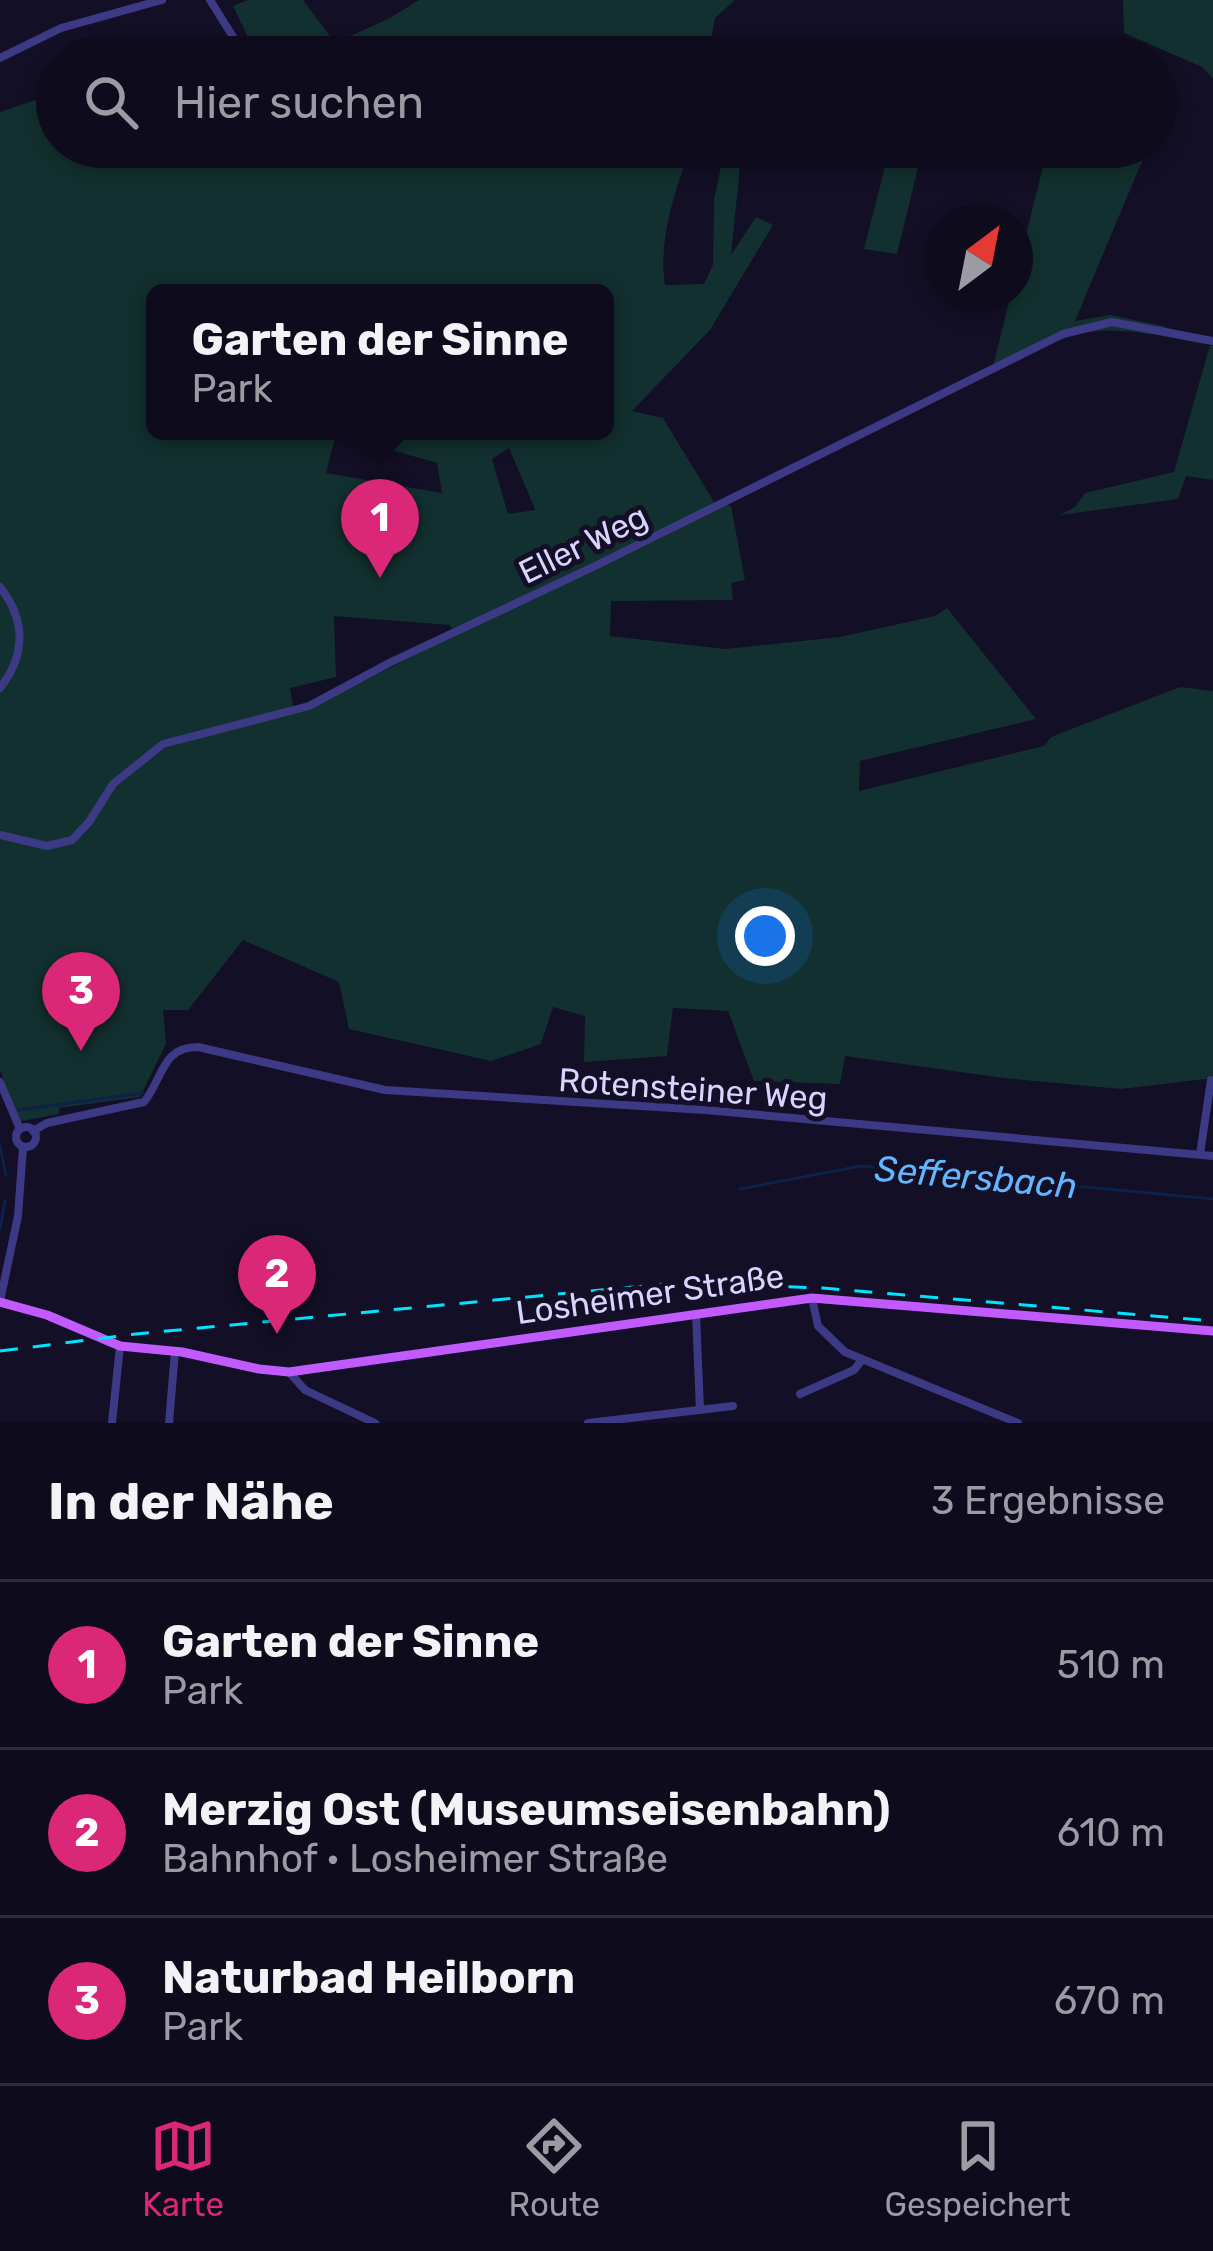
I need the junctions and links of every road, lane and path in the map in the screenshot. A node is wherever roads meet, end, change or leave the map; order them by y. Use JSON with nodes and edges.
{"nodes":[{"id":1,"x":162,"y":0,"type":"edge"},
{"id":2,"x":210,"y":0,"type":"edge"},
{"id":3,"x":45,"y":36,"type":"edge"},
{"id":4,"x":232,"y":36,"type":"edge"},
{"id":5,"x":36,"y":40,"type":"edge"},
{"id":6,"x":0,"y":58,"type":"edge"},
{"id":7,"x":1213,"y":341,"type":"edge"},
{"id":8,"x":0,"y":587,"type":"edge"},
{"id":9,"x":0,"y":688,"type":"edge"},
{"id":10,"x":0,"y":835,"type":"edge"},
{"id":11,"x":1210,"y":1080,"type":"edge"},
{"id":12,"x":0,"y":1082,"type":"edge"},
{"id":13,"x":20,"y":1130,"type":"junction"},
{"id":14,"x":33,"y":1131,"type":"junction"},
{"id":15,"x":22,"y":1147,"type":"junction"},
{"id":16,"x":1200,"y":1154,"type":"junction"},
{"id":17,"x":1213,"y":1156,"type":"edge"},
{"id":18,"x":812,"y":1298,"type":"junction"},
{"id":19,"x":0,"y":1301,"type":"edge"},
{"id":20,"x":696,"y":1315,"type":"junction"},
{"id":21,"x":1213,"y":1331,"type":"edge"},
{"id":22,"x":120,"y":1346,"type":"junction"},
{"id":23,"x":175,"y":1351,"type":"junction"},
{"id":24,"x":862,"y":1360,"type":"junction"},
{"id":25,"x":289,"y":1372,"type":"junction"},
{"id":26,"x":800,"y":1394,"type":"dead end"},
{"id":27,"x":734,"y":1406,"type":"dead end"},
{"id":28,"x":700,"y":1410,"type":"junction"},
{"id":29,"x":112,"y":1423,"type":"edge"},
{"id":30,"x":169,"y":1423,"type":"edge"},
{"id":31,"x":375,"y":1423,"type":"edge"},
{"id":32,"x":588,"y":1423,"type":"edge"},
{"id":33,"x":1018,"y":1423,"type":"edge"}],
"edges":[{"from":1,"to":3,"type":"street"},
{"from":2,"to":4,"type":"street"},
{"from":5,"to":6,"type":"street"},
{"from":7,"to":10,"type":"street","name":"Eller Weg"},
{"from":8,"to":9,"type":"street"},
{"from":11,"to":16,"type":"street"},
{"from":12,"to":13,"type":"street"},
{"from":13,"to":14,"type":"street"},
{"from":13,"to":15,"type":"street"},
{"from":14,"to":15,"type":"street"},
{"from":14,"to":16,"type":"street","name":"Rotensteiner Weg"},
{"from":15,"to":19,"type":"street"},
{"from":16,"to":17,"type":"street","name":"Rotensteiner Weg"},
{"from":18,"to":20,"type":"main road","name":"Losheimer Straße"},
{"from":18,"to":21,"type":"main road","name":"Losheimer Straße"},
{"from":18,"to":24,"type":"street"},
{"from":19,"to":22,"type":"main road","name":"Losheimer Straße"},
{"from":20,"to":25,"type":"main road","name":"Losheimer Straße"},
{"from":20,"to":28,"type":"street"},
{"from":22,"to":23,"type":"main road","name":"Losheimer Straße"},
{"from":22,"to":29,"type":"street"},
{"from":23,"to":25,"type":"main road","name":"Losheimer Straße"},
{"from":23,"to":30,"type":"street"},
{"from":24,"to":26,"type":"street"},
{"from":24,"to":33,"type":"street"},
{"from":25,"to":31,"type":"street"},
{"from":27,"to":28,"type":"street"},
{"from":28,"to":32,"type":"street"}]}
